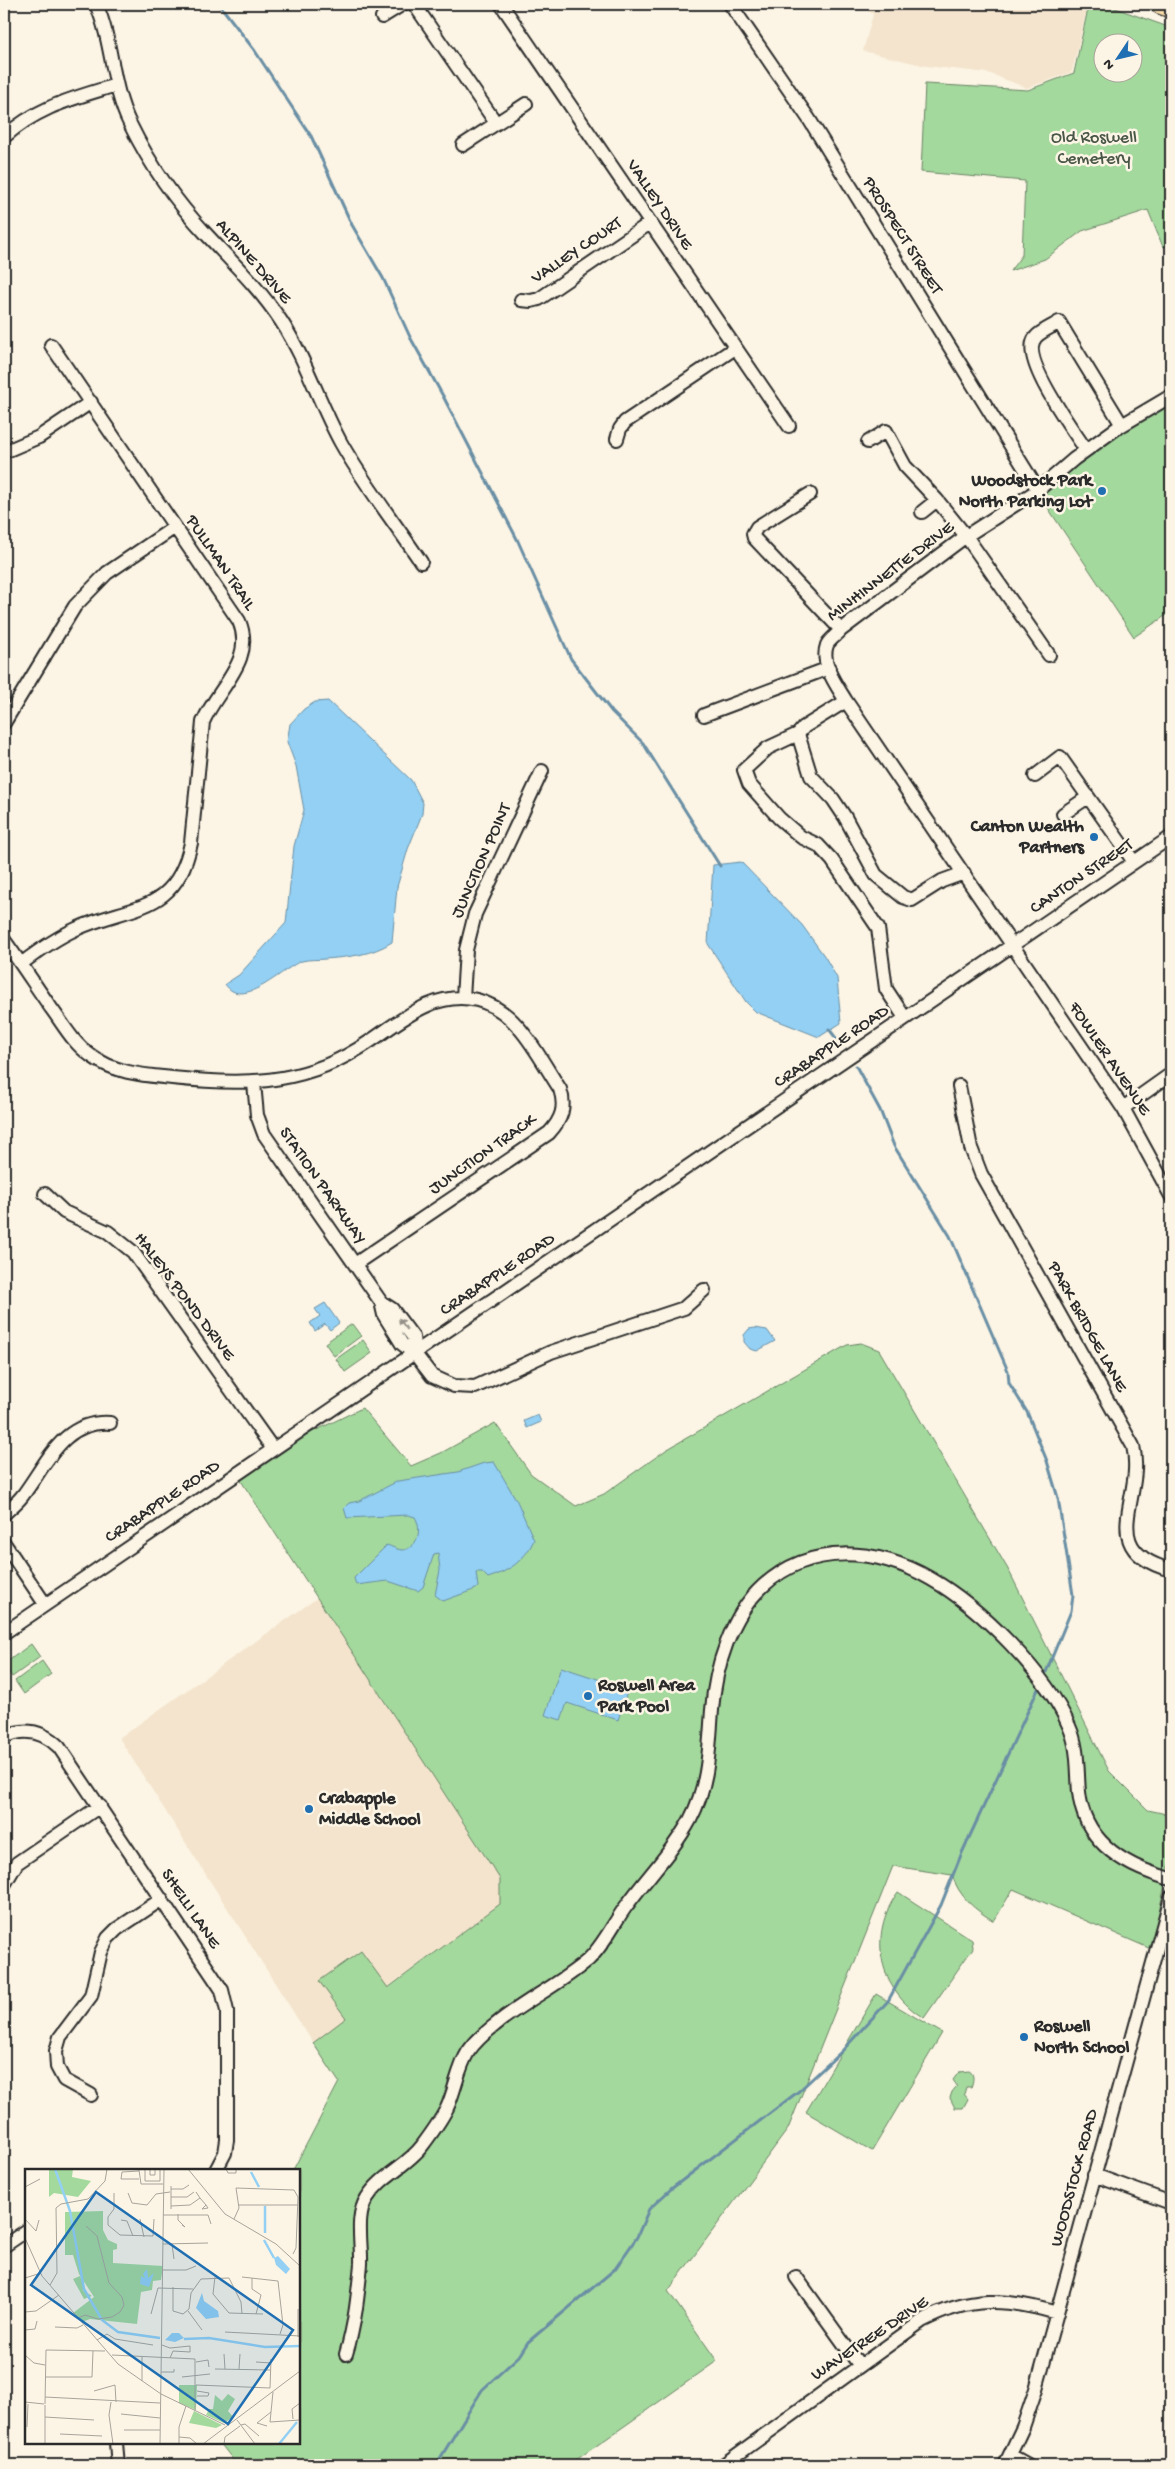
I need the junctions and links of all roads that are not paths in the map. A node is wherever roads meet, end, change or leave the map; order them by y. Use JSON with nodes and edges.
{"nodes":[{"id":1,"x":96,"y":4,"type":"edge"},
{"id":2,"x":403,"y":4,"type":"edge"},
{"id":3,"x":414,"y":4,"type":"edge"},
{"id":4,"x":501,"y":4,"type":"edge"},
{"id":5,"x":730,"y":4,"type":"edge"},
{"id":6,"x":1160,"y":4,"type":"edge"},
{"id":7,"x":1171,"y":8,"type":"edge"},
{"id":8,"x":382,"y":17,"type":"dead end"},
{"id":9,"x":116,"y":85,"type":"junction"},
{"id":10,"x":526,"y":104,"type":"dead end"},
{"id":11,"x":496,"y":124,"type":"junction"},
{"id":12,"x":4,"y":137,"type":"edge"},
{"id":13,"x":463,"y":145,"type":"dead end"},
{"id":14,"x":650,"y":223,"type":"junction"},
{"id":15,"x":521,"y":300,"type":"dead end"},
{"id":16,"x":51,"y":345,"type":"dead end"},
{"id":17,"x":735,"y":348,"type":"junction"},
{"id":18,"x":1171,"y":396,"type":"edge"},
{"id":19,"x":91,"y":402,"type":"junction"},
{"id":20,"x":1122,"y":424,"type":"junction"},
{"id":21,"x":789,"y":426,"type":"dead end"},
{"id":22,"x":617,"y":439,"type":"dead end"},
{"id":23,"x":868,"y":442,"type":"dead end"},
{"id":24,"x":1086,"y":450,"type":"junction"},
{"id":25,"x":4,"y":452,"type":"edge"},
{"id":26,"x":1038,"y":490,"type":"junction"},
{"id":27,"x":810,"y":494,"type":"dead end"},
{"id":28,"x":937,"y":500,"type":"junction"},
{"id":29,"x":922,"y":512,"type":"dead end"},
{"id":30,"x":175,"y":527,"type":"junction"},
{"id":31,"x":966,"y":536,"type":"junction"},
{"id":32,"x":421,"y":562,"type":"dead end"},
{"id":33,"x":841,"y":630,"type":"junction"},
{"id":34,"x":1049,"y":655,"type":"dead end"},
{"id":35,"x":829,"y":668,"type":"junction"},
{"id":36,"x":846,"y":701,"type":"junction"},
{"id":37,"x":704,"y":715,"type":"dead end"},
{"id":38,"x":4,"y":723,"type":"edge"},
{"id":39,"x":798,"y":734,"type":"junction"},
{"id":40,"x":542,"y":771,"type":"dead end"},
{"id":41,"x":1035,"y":776,"type":"dead end"},
{"id":42,"x":1088,"y":797,"type":"junction"},
{"id":43,"x":1063,"y":814,"type":"dead end"},
{"id":44,"x":1171,"y":837,"type":"edge"},
{"id":45,"x":1134,"y":862,"type":"junction"},
{"id":46,"x":964,"y":873,"type":"junction"},
{"id":47,"x":4,"y":940,"type":"edge"},
{"id":48,"x":1012,"y":945,"type":"junction"},
{"id":49,"x":21,"y":964,"type":"junction"},
{"id":50,"x":463,"y":998,"type":"junction"},
{"id":51,"x":905,"y":1018,"type":"junction"},
{"id":52,"x":1171,"y":1074,"type":"edge"},
{"id":53,"x":254,"y":1083,"type":"junction"},
{"id":54,"x":959,"y":1086,"type":"dead end"},
{"id":55,"x":1123,"y":1108,"type":"junction"},
{"id":56,"x":45,"y":1194,"type":"dead end"},
{"id":57,"x":1171,"y":1196,"type":"edge"},
{"id":58,"x":355,"y":1264,"type":"junction"},
{"id":59,"x":704,"y":1290,"type":"dead end"},
{"id":60,"x":415,"y":1354,"type":"junction"},
{"id":61,"x":110,"y":1424,"type":"dead end"},
{"id":62,"x":272,"y":1449,"type":"junction"},
{"id":63,"x":4,"y":1514,"type":"edge"},
{"id":64,"x":4,"y":1543,"type":"edge"},
{"id":65,"x":1171,"y":1570,"type":"edge"},
{"id":66,"x":45,"y":1604,"type":"junction"},
{"id":67,"x":4,"y":1633,"type":"edge"},
{"id":68,"x":4,"y":1737,"type":"edge"},
{"id":69,"x":100,"y":1806,"type":"junction"},
{"id":70,"x":1171,"y":1879,"type":"edge"},
{"id":71,"x":4,"y":1885,"type":"edge"},
{"id":72,"x":1171,"y":1896,"type":"edge"},
{"id":73,"x":162,"y":1899,"type":"junction"},
{"id":74,"x":90,"y":2095,"type":"dead end"},
{"id":75,"x":217,"y":2169,"type":"edge"},
{"id":76,"x":1094,"y":2174,"type":"junction"},
{"id":77,"x":1171,"y":2202,"type":"edge"},
{"id":78,"x":25,"y":2232,"type":"edge"},
{"id":79,"x":4,"y":2246,"type":"edge"},
{"id":80,"x":796,"y":2277,"type":"dead end"},
{"id":81,"x":1057,"y":2312,"type":"junction"},
{"id":82,"x":346,"y":2354,"type":"dead end"},
{"id":83,"x":860,"y":2366,"type":"junction"},
{"id":84,"x":116,"y":2444,"type":"edge"},
{"id":85,"x":1008,"y":2460,"type":"edge"},
{"id":86,"x":118,"y":2465,"type":"edge"},
{"id":87,"x":723,"y":2465,"type":"edge"},
{"id":88,"x":1028,"y":2465,"type":"edge"}],
"edges":[{"from":1,"to":9,"type":"street","name":"ALPINE DRIVE"},
{"from":2,"to":8,"type":"street"},
{"from":3,"to":11,"type":"street"},
{"from":4,"to":14,"type":"street","name":"VALLEY DRIVE"},
{"from":5,"to":26,"type":"street","name":"PROSPECT STREET"},
{"from":6,"to":7,"type":"highway"},
{"from":9,"to":12,"type":"street"},
{"from":9,"to":32,"type":"street","name":"ALPINE DRIVE"},
{"from":10,"to":11,"type":"street"},
{"from":11,"to":13,"type":"street"},
{"from":14,"to":15,"type":"street","name":"VALLEY COURT"},
{"from":14,"to":17,"type":"street","name":"VALLEY DRIVE"},
{"from":16,"to":19,"type":"street","name":"PULLMAN TRAIL"},
{"from":17,"to":21,"type":"street","name":"VALLEY DRIVE"},
{"from":17,"to":22,"type":"street"},
{"from":18,"to":20,"type":"street","name":"MINHINNETTE DRIVE"},
{"from":19,"to":25,"type":"street"},
{"from":19,"to":30,"type":"street","name":"PULLMAN TRAIL"},
{"from":20,"to":24,"type":"street","name":"MINHINNETTE DRIVE"},
{"from":20,"to":24,"type":"street"},
{"from":23,"to":28,"type":"street"},
{"from":24,"to":26,"type":"street","name":"MINHINNETTE DRIVE"},
{"from":26,"to":31,"type":"street","name":"MINHINNETTE DRIVE"},
{"from":27,"to":33,"type":"street"},
{"from":28,"to":29,"type":"street"},
{"from":28,"to":31,"type":"street"},
{"from":30,"to":38,"type":"street"},
{"from":30,"to":49,"type":"street","name":"PULLMAN TRAIL"},
{"from":31,"to":33,"type":"street","name":"MINHINNETTE DRIVE"},
{"from":31,"to":34,"type":"street"},
{"from":33,"to":35,"type":"street","name":"MINHINNETTE DRIVE"},
{"from":35,"to":36,"type":"street","name":"MINHINNETTE DRIVE"},
{"from":35,"to":37,"type":"street"},
{"from":36,"to":39,"type":"street"},
{"from":36,"to":46,"type":"street","name":"MINHINNETTE DRIVE"},
{"from":39,"to":46,"type":"street"},
{"from":39,"to":51,"type":"street"},
{"from":40,"to":50,"type":"street","name":"JUNCTION POINT"},
{"from":41,"to":42,"type":"street"},
{"from":42,"to":43,"type":"street"},
{"from":42,"to":45,"type":"street"},
{"from":44,"to":45,"type":"street","name":"CANTON STREET"},
{"from":45,"to":48,"type":"street","name":"CANTON STREET"},
{"from":46,"to":48,"type":"street","name":"MINHINNETTE DRIVE"},
{"from":47,"to":49,"type":"street","name":"JUNCTION TRACK"},
{"from":48,"to":51,"type":"street","name":"CRABAPPLE ROAD"},
{"from":48,"to":55,"type":"street","name":"FOWLER AVENUE"},
{"from":49,"to":53,"type":"street","name":"JUNCTION TRACK"},
{"from":50,"to":53,"type":"street","name":"JUNCTION TRACK"},
{"from":50,"to":58,"type":"street","name":"JUNCTION TRACK"},
{"from":51,"to":60,"type":"street","name":"CRABAPPLE ROAD"},
{"from":52,"to":55,"type":"street"},
{"from":53,"to":58,"type":"street","name":"STATION PARKWAY"},
{"from":54,"to":65,"type":"street","name":"PARK BRIDGE LANE"},
{"from":55,"to":57,"type":"street","name":"FOWLER AVENUE"},
{"from":56,"to":62,"type":"street","name":"HALEYS POND DRIVE"},
{"from":58,"to":60,"type":"street","name":"STATION PARKWAY"},
{"from":59,"to":60,"type":"street"},
{"from":60,"to":62,"type":"street","name":"CRABAPPLE ROAD"},
{"from":61,"to":63,"type":"street"},
{"from":62,"to":66,"type":"street","name":"CRABAPPLE ROAD"},
{"from":64,"to":66,"type":"street"},
{"from":66,"to":67,"type":"street","name":"CRABAPPLE ROAD"},
{"from":68,"to":69,"type":"street","name":"SHELLI LANE"},
{"from":69,"to":71,"type":"street"},
{"from":69,"to":73,"type":"street","name":"SHELLI LANE"},
{"from":70,"to":82,"type":"street"},
{"from":72,"to":76,"type":"street","name":"WOODSTOCK ROAD"},
{"from":73,"to":74,"type":"street"},
{"from":73,"to":75,"type":"street","name":"SHELLI LANE"},
{"from":76,"to":77,"type":"street"},
{"from":76,"to":81,"type":"street","name":"WOODSTOCK ROAD"},
{"from":78,"to":79,"type":"street"},
{"from":80,"to":83,"type":"street"},
{"from":81,"to":83,"type":"street","name":"WAVETREE DRIVE"},
{"from":81,"to":85,"type":"street","name":"WOODSTOCK ROAD"},
{"from":83,"to":87,"type":"street","name":"WAVETREE DRIVE"},
{"from":84,"to":86,"type":"street"},
{"from":85,"to":88,"type":"street"}]}
